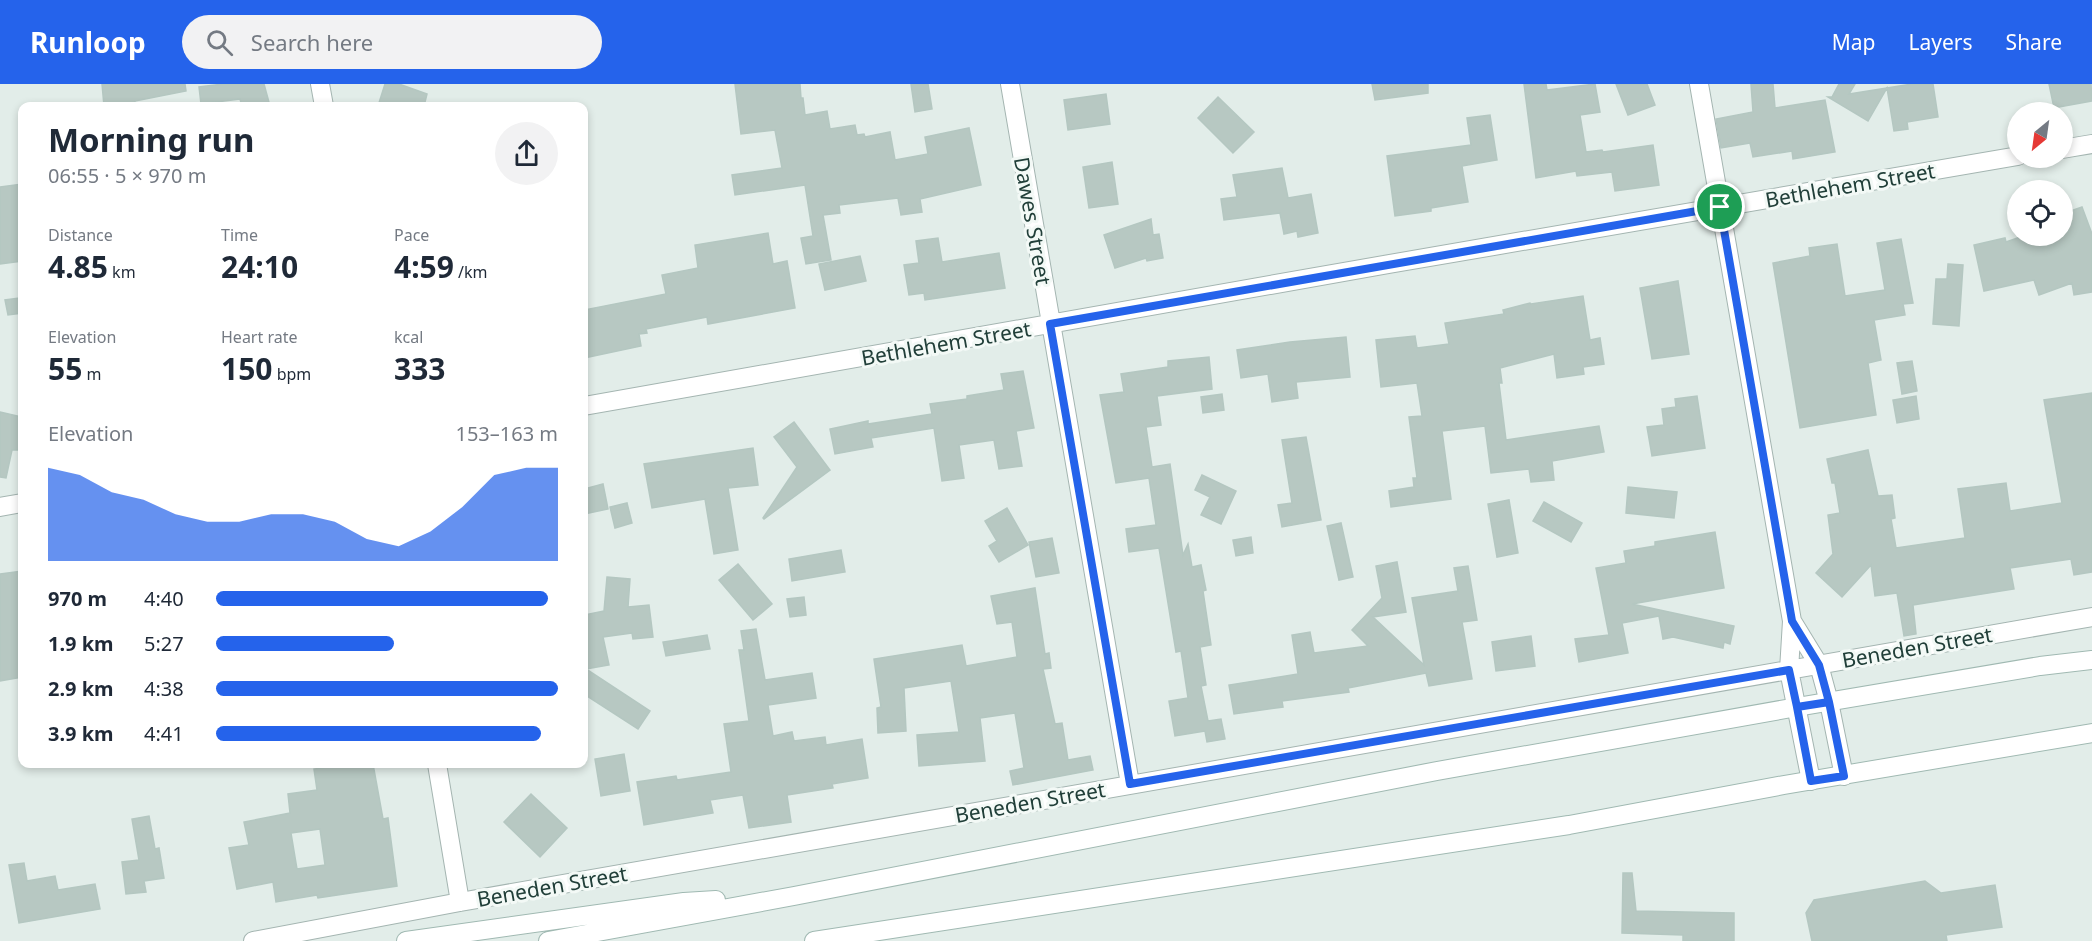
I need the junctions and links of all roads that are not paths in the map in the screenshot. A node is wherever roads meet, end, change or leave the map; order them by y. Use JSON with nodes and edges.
{"nodes":[{"id":1,"x":320,"y":84,"type":"edge"},
{"id":2,"x":1010,"y":84,"type":"edge"},
{"id":3,"x":1699,"y":84,"type":"edge"},
{"id":4,"x":323,"y":102,"type":"edge"},
{"id":5,"x":2092,"y":144,"type":"edge"},
{"id":6,"x":2073,"y":147,"type":"edge"},
{"id":7,"x":2007,"y":158,"type":"edge"},
{"id":8,"x":1720,"y":207,"type":"junction"},
{"id":9,"x":1050,"y":324,"type":"junction"},
{"id":10,"x":588,"y":405,"type":"edge"},
{"id":11,"x":18,"y":504,"type":"edge"},
{"id":12,"x":0,"y":507,"type":"edge"},
{"id":13,"x":2092,"y":617,"type":"edge"},
{"id":14,"x":1792,"y":621,"type":"junction"},
{"id":15,"x":2092,"y":660,"type":"edge"},
{"id":16,"x":1819,"y":665,"type":"junction"},
{"id":17,"x":1789,"y":670,"type":"junction"},
{"id":18,"x":1829,"y":702,"type":"junction"},
{"id":19,"x":1797,"y":707,"type":"junction"},
{"id":20,"x":2092,"y":733,"type":"edge"},
{"id":21,"x":438,"y":768,"type":"edge"},
{"id":22,"x":1844,"y":776,"type":"junction"},
{"id":23,"x":1811,"y":781,"type":"junction"},
{"id":24,"x":1130,"y":784,"type":"junction"},
{"id":25,"x":794,"y":896,"type":"junction"},
{"id":26,"x":460,"y":902,"type":"junction"},
{"id":27,"x":253,"y":941,"type":"edge"},
{"id":28,"x":406,"y":941,"type":"edge"},
{"id":29,"x":548,"y":941,"type":"edge"},
{"id":30,"x":814,"y":941,"type":"edge"}],
"edges":[{"from":1,"to":4,"type":"street"},
{"from":2,"to":9,"type":"street","name":"Dawes Street"},
{"from":3,"to":8,"type":"street"},
{"from":5,"to":6,"type":"street"},
{"from":7,"to":8,"type":"street","name":"Bethlehem Street"},
{"from":8,"to":9,"type":"street","name":"Bethlehem Street"},
{"from":8,"to":14,"type":"street"},
{"from":9,"to":10,"type":"street","name":"Bethlehem Street"},
{"from":9,"to":24,"type":"street","name":"Dawes Street"},
{"from":11,"to":12,"type":"street"},
{"from":13,"to":16,"type":"street","name":"Beneden Street"},
{"from":14,"to":16,"type":"street"},
{"from":14,"to":17,"type":"street"},
{"from":15,"to":18,"type":"street","name":"Beneden Street"},
{"from":16,"to":17,"type":"street","name":"Beneden Street"},
{"from":16,"to":18,"type":"street"},
{"from":17,"to":19,"type":"street"},
{"from":17,"to":24,"type":"street","name":"Beneden Street"},
{"from":18,"to":19,"type":"street","name":"Beneden Street"},
{"from":18,"to":22,"type":"street"},
{"from":19,"to":23,"type":"street"},
{"from":19,"to":25,"type":"street","name":"Beneden Street"},
{"from":20,"to":22,"type":"street"},
{"from":21,"to":26,"type":"street"},
{"from":22,"to":23,"type":"street"},
{"from":23,"to":30,"type":"street"},
{"from":24,"to":26,"type":"street","name":"Beneden Street"},
{"from":25,"to":28,"type":"street"},
{"from":25,"to":29,"type":"street","name":"Beneden Street"},
{"from":26,"to":27,"type":"street","name":"Beneden Street"}]}
